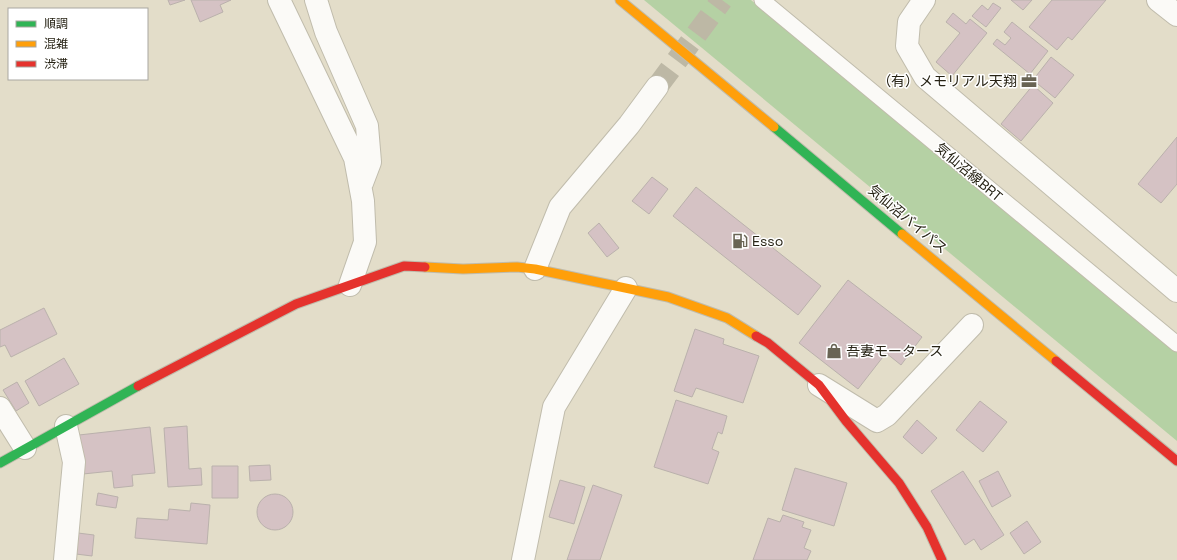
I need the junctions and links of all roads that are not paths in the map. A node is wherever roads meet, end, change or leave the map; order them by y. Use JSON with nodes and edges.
{"nodes":[{"id":1,"x":279,"y":0,"type":"edge"},
{"id":2,"x":316,"y":0,"type":"edge"},
{"id":3,"x":620,"y":0,"type":"edge"},
{"id":4,"x":762,"y":0,"type":"edge"},
{"id":5,"x":924,"y":0,"type":"edge"},
{"id":6,"x":1158,"y":0,"type":"edge"},
{"id":7,"x":1177,"y":15,"type":"edge"},
{"id":8,"x":657,"y":86,"type":"tunnel mouth"},
{"id":9,"x":361,"y":188,"type":"junction"},
{"id":10,"x":534,"y":269,"type":"junction"},
{"id":11,"x":350,"y":285,"type":"junction"},
{"id":12,"x":626,"y":288,"type":"junction"},
{"id":13,"x":1177,"y":291,"type":"edge"},
{"id":14,"x":972,"y":325,"type":"dead end"},
{"id":15,"x":1177,"y":344,"type":"edge"},
{"id":16,"x":819,"y":385,"type":"junction"},
{"id":17,"x":0,"y":408,"type":"edge"},
{"id":18,"x":66,"y":426,"type":"junction"},
{"id":19,"x":25,"y":448,"type":"junction"},
{"id":20,"x":1177,"y":461,"type":"edge"},
{"id":21,"x":0,"y":463,"type":"edge"},
{"id":22,"x":65,"y":560,"type":"edge"},
{"id":23,"x":523,"y":560,"type":"edge"},
{"id":24,"x":942,"y":560,"type":"edge"}],
"edges":[{"from":1,"to":9,"type":"street"},
{"from":2,"to":9,"type":"street"},
{"from":3,"to":20,"type":"main road","name":"気仙沼バイパス"},
{"from":4,"to":15,"type":"lane","name":"気仙沼線BRT"},
{"from":5,"to":13,"type":"street"},
{"from":6,"to":7,"type":"street"},
{"from":8,"to":10,"type":"street"},
{"from":9,"to":11,"type":"street"},
{"from":10,"to":11,"type":"main road"},
{"from":10,"to":12,"type":"main road"},
{"from":11,"to":18,"type":"main road"},
{"from":12,"to":16,"type":"main road"},
{"from":12,"to":23,"type":"street"},
{"from":14,"to":16,"type":"street"},
{"from":16,"to":24,"type":"main road"},
{"from":17,"to":19,"type":"street"},
{"from":18,"to":19,"type":"main road"},
{"from":18,"to":22,"type":"street"},
{"from":19,"to":21,"type":"main road"}]}
